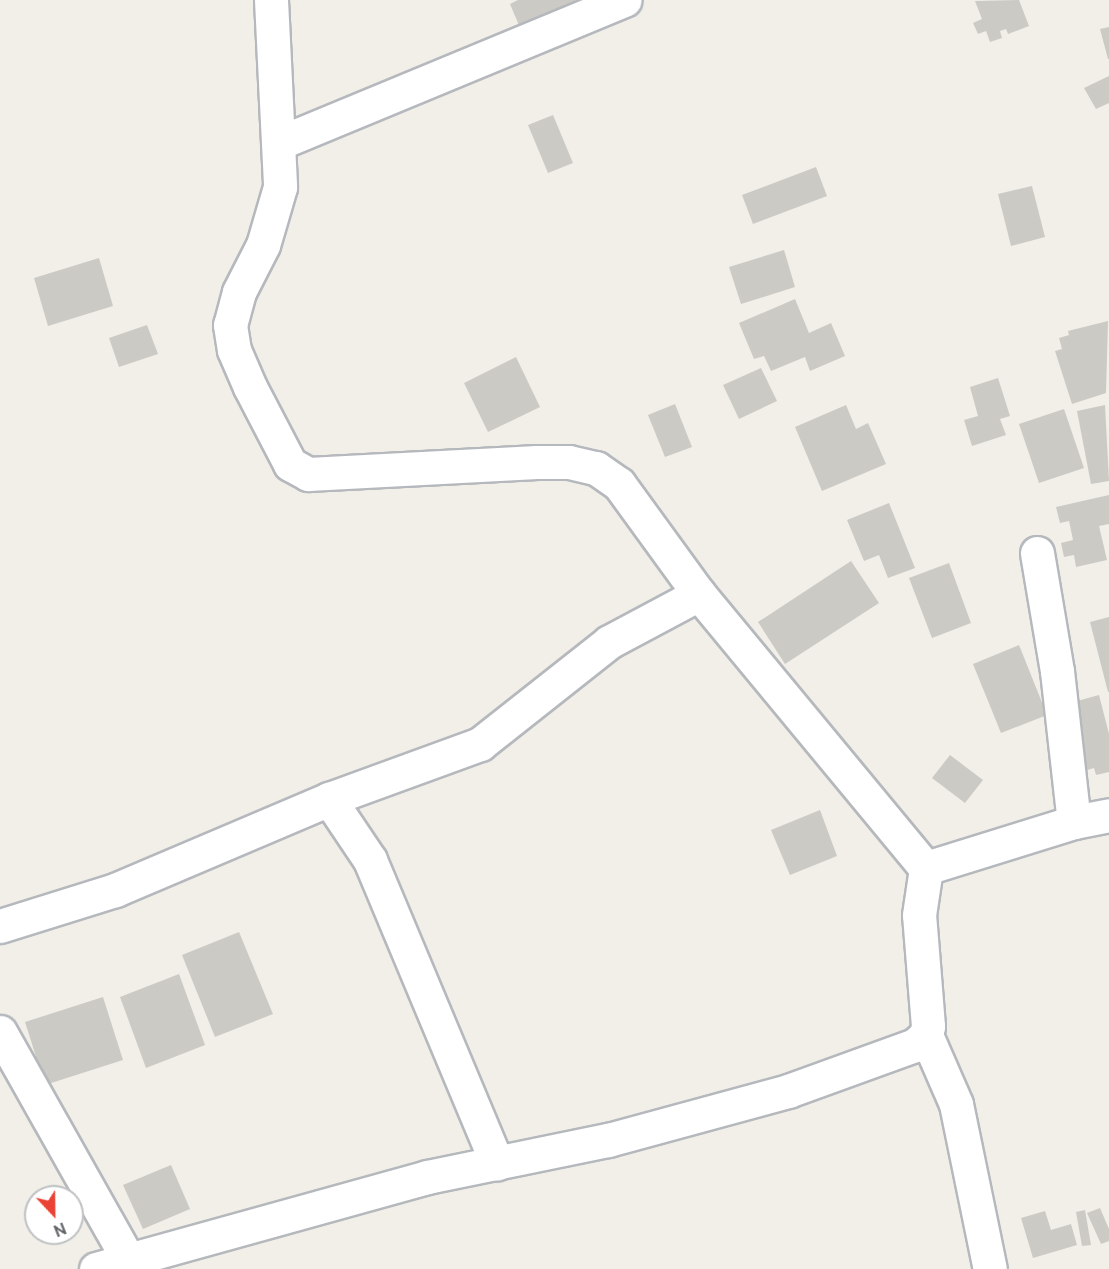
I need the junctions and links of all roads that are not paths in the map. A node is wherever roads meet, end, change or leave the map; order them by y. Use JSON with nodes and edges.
{"nodes":[{"id":1,"x":271,"y":0,"type":"edge"},
{"id":2,"x":625,"y":0,"type":"edge"},
{"id":3,"x":279,"y":143,"type":"junction"},
{"id":4,"x":1037,"y":553,"type":"dead end"},
{"id":5,"x":699,"y":594,"type":"junction"},
{"id":6,"x":329,"y":799,"type":"junction"},
{"id":7,"x":1109,"y":815,"type":"edge"},
{"id":8,"x":1074,"y":822,"type":"junction"},
{"id":9,"x":926,"y":868,"type":"junction"},
{"id":10,"x":0,"y":926,"type":"edge"},
{"id":11,"x":0,"y":1032,"type":"edge"},
{"id":12,"x":926,"y":1035,"type":"junction"},
{"id":13,"x":497,"y":1163,"type":"junction"},
{"id":14,"x":128,"y":1259,"type":"junction"},
{"id":15,"x":96,"y":1269,"type":"edge"},
{"id":16,"x":990,"y":1269,"type":"edge"}],
"edges":[{"from":1,"to":3,"type":"street"},
{"from":2,"to":3,"type":"street"},
{"from":3,"to":5,"type":"street"},
{"from":4,"to":8,"type":"street"},
{"from":5,"to":6,"type":"street"},
{"from":5,"to":9,"type":"street"},
{"from":6,"to":10,"type":"street"},
{"from":6,"to":13,"type":"street"},
{"from":7,"to":8,"type":"street"},
{"from":8,"to":9,"type":"street"},
{"from":9,"to":12,"type":"street"},
{"from":11,"to":14,"type":"street"},
{"from":12,"to":13,"type":"street"},
{"from":12,"to":16,"type":"street"},
{"from":13,"to":14,"type":"street"},
{"from":14,"to":15,"type":"street"}]}
